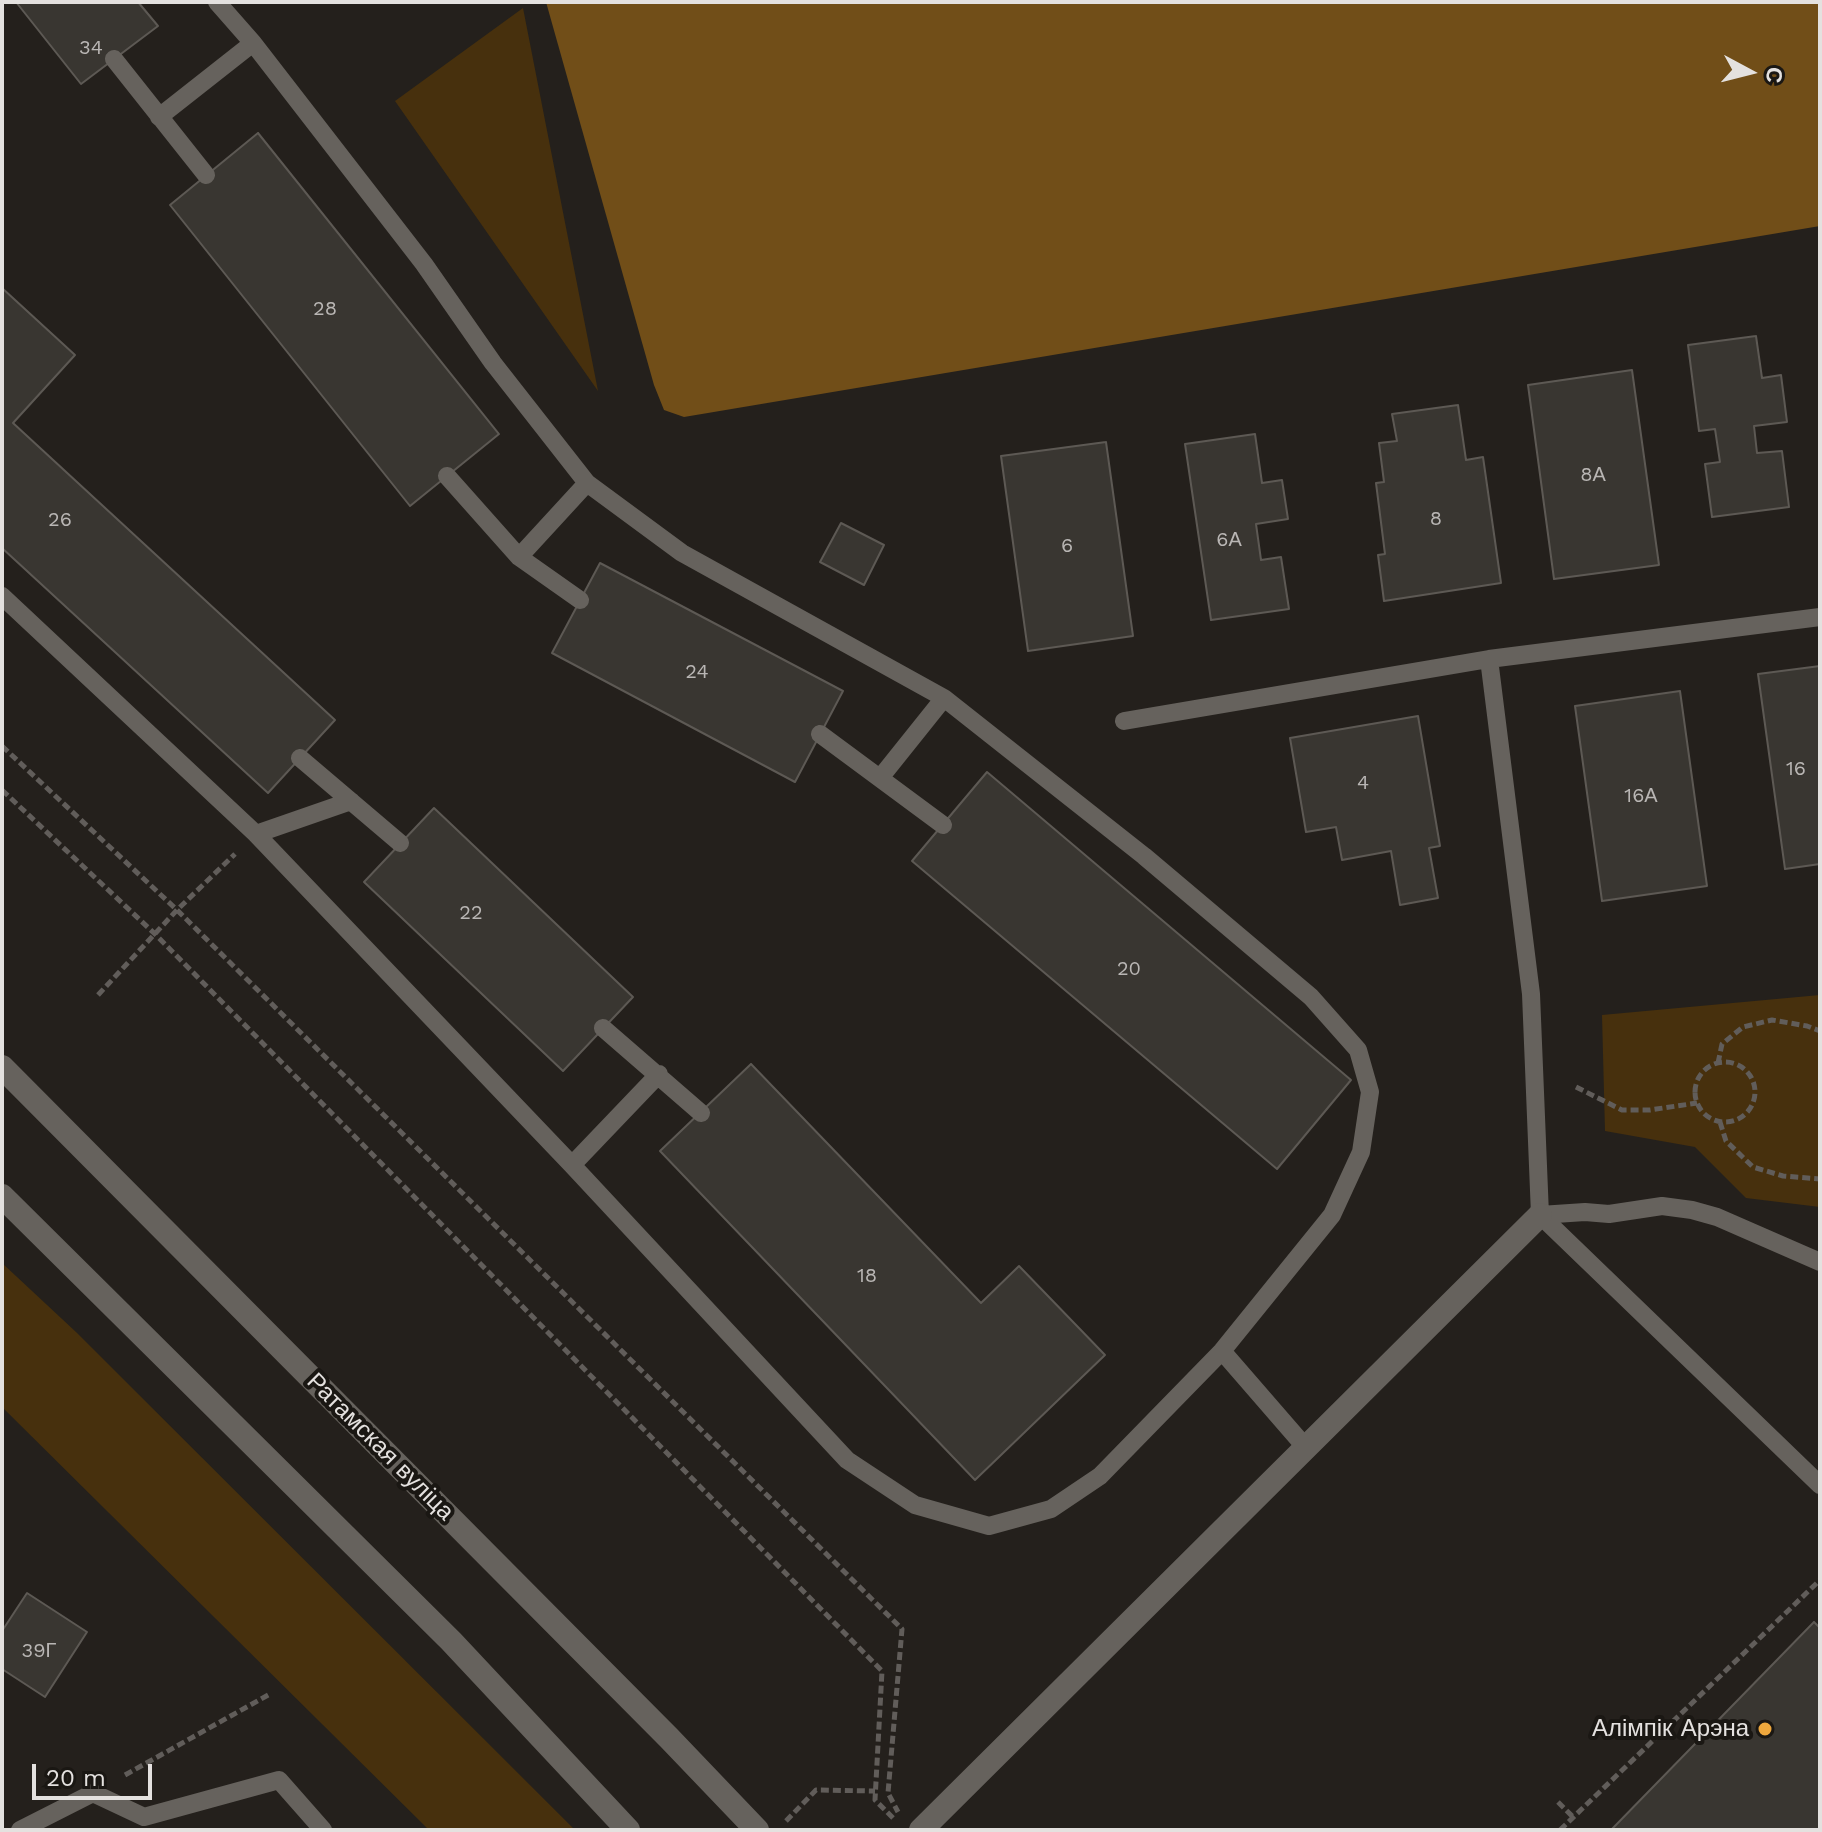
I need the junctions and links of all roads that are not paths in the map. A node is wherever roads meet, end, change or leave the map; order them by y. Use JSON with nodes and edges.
{"nodes":[{"id":1,"x":217,"y":2,"type":"edge"},
{"id":2,"x":253,"y":43,"type":"junction"},
{"id":3,"x":114,"y":59,"type":"dead end"},
{"id":4,"x":159,"y":117,"type":"junction"},
{"id":5,"x":206,"y":175,"type":"dead end"},
{"id":6,"x":447,"y":476,"type":"dead end"},
{"id":7,"x":587,"y":483,"type":"junction"},
{"id":8,"x":519,"y":557,"type":"junction"},
{"id":9,"x":2,"y":596,"type":"edge"},
{"id":10,"x":580,"y":600,"type":"dead end"},
{"id":11,"x":1820,"y":617,"type":"edge"},
{"id":12,"x":1489,"y":659,"type":"junction"},
{"id":13,"x":944,"y":698,"type":"junction"},
{"id":14,"x":1124,"y":721,"type":"dead end"},
{"id":15,"x":820,"y":734,"type":"dead end"},
{"id":16,"x":300,"y":758,"type":"dead end"},
{"id":17,"x":880,"y":778,"type":"junction"},
{"id":18,"x":351,"y":801,"type":"junction"},
{"id":19,"x":943,"y":825,"type":"dead end"},
{"id":20,"x":256,"y":834,"type":"junction"},
{"id":21,"x":400,"y":843,"type":"dead end"},
{"id":22,"x":603,"y":1028,"type":"dead end"},
{"id":23,"x":2,"y":1067,"type":"edge"},
{"id":24,"x":659,"y":1074,"type":"junction"},
{"id":25,"x":701,"y":1113,"type":"dead end"},
{"id":26,"x":572,"y":1165,"type":"junction"},
{"id":27,"x":2,"y":1196,"type":"edge"},
{"id":28,"x":1540,"y":1215,"type":"junction"},
{"id":29,"x":1820,"y":1262,"type":"edge"},
{"id":30,"x":1222,"y":1351,"type":"junction"},
{"id":31,"x":1307,"y":1449,"type":"junction"},
{"id":32,"x":1820,"y":1485,"type":"edge"},
{"id":33,"x":906,"y":1822,"type":"edge"},
{"id":34,"x":20,"y":1830,"type":"edge"},
{"id":35,"x":323,"y":1830,"type":"edge"},
{"id":36,"x":628,"y":1830,"type":"edge"},
{"id":37,"x":757,"y":1830,"type":"edge"}],
"edges":[{"from":1,"to":2,"type":"lane"},
{"from":2,"to":4,"type":"lane"},
{"from":2,"to":7,"type":"lane"},
{"from":3,"to":4,"type":"lane"},
{"from":4,"to":5,"type":"lane"},
{"from":6,"to":8,"type":"lane"},
{"from":7,"to":8,"type":"lane"},
{"from":7,"to":13,"type":"lane"},
{"from":8,"to":10,"type":"lane"},
{"from":9,"to":20,"type":"lane"},
{"from":11,"to":12,"type":"lane"},
{"from":12,"to":14,"type":"lane"},
{"from":12,"to":28,"type":"lane"},
{"from":13,"to":17,"type":"lane"},
{"from":13,"to":30,"type":"lane"},
{"from":15,"to":17,"type":"lane"},
{"from":16,"to":18,"type":"lane"},
{"from":17,"to":19,"type":"lane"},
{"from":18,"to":20,"type":"lane"},
{"from":18,"to":21,"type":"lane"},
{"from":20,"to":26,"type":"lane"},
{"from":22,"to":24,"type":"lane"},
{"from":23,"to":37,"type":"main road","name":"Ратамская вуліца"},
{"from":24,"to":25,"type":"lane"},
{"from":24,"to":26,"type":"lane"},
{"from":26,"to":30,"type":"lane"},
{"from":27,"to":36,"type":"main road"},
{"from":28,"to":29,"type":"lane"},
{"from":28,"to":31,"type":"main road"},
{"from":28,"to":32,"type":"lane"},
{"from":30,"to":31,"type":"lane"},
{"from":31,"to":33,"type":"main road"},
{"from":34,"to":35,"type":"lane"}]}
